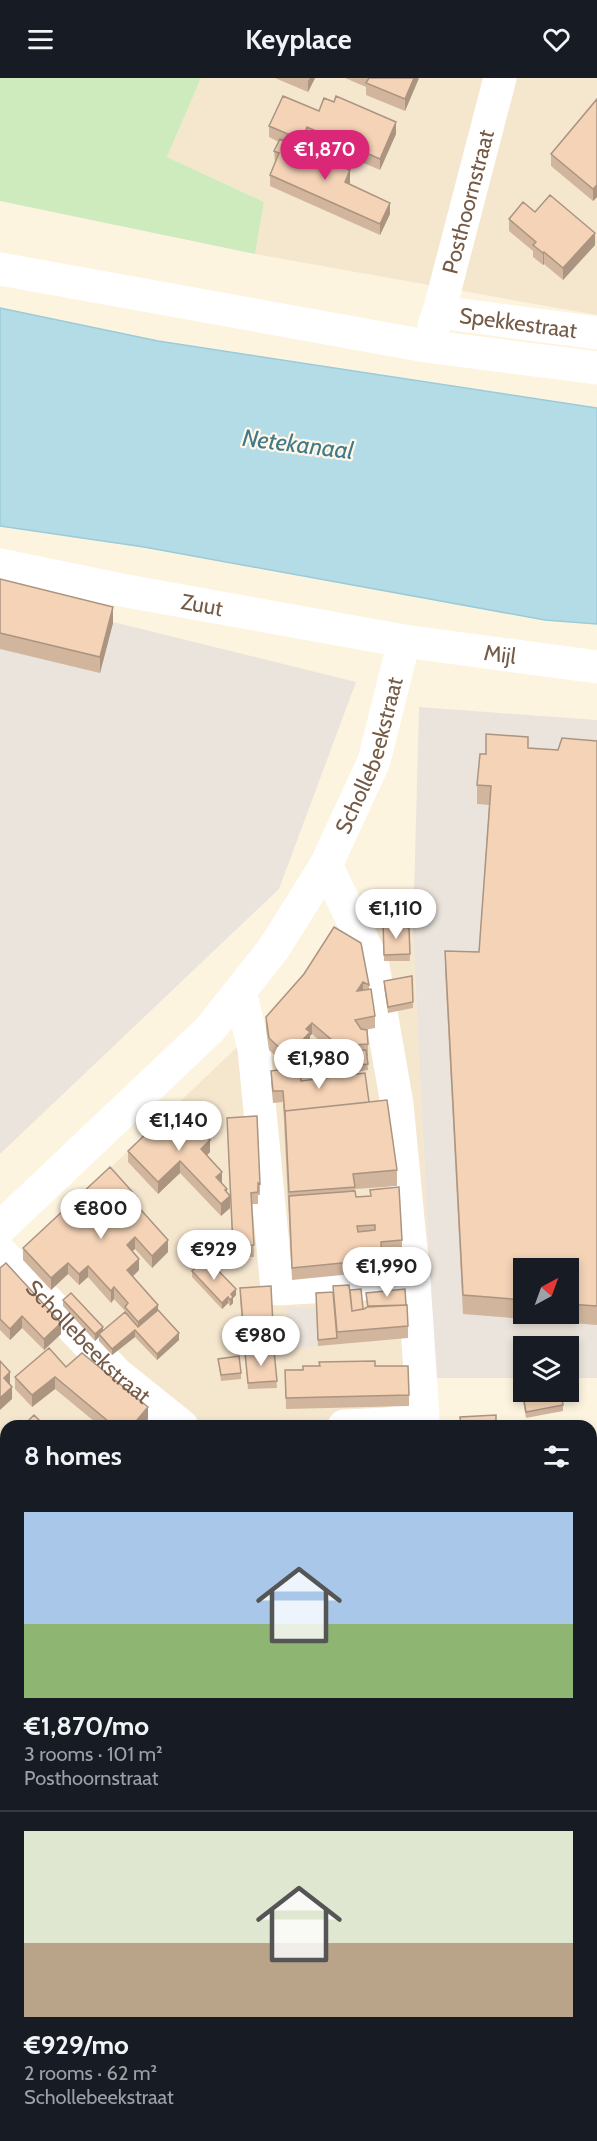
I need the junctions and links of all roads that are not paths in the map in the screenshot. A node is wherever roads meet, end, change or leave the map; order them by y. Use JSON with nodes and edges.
{"nodes":[{"id":1,"x":500,"y":78,"type":"edge"},
{"id":2,"x":0,"y":268,"type":"edge"},
{"id":3,"x":436,"y":318,"type":"joint"},
{"id":4,"x":597,"y":333,"type":"edge"},
{"id":5,"x":597,"y":368,"type":"edge"},
{"id":6,"x":0,"y":565,"type":"edge"},
{"id":7,"x":404,"y":641,"type":"junction"},
{"id":8,"x":597,"y":667,"type":"edge"},
{"id":9,"x":326,"y":866,"type":"junction"},
{"id":10,"x":240,"y":991,"type":"junction"},
{"id":11,"x":0,"y":1228,"type":"edge"},
{"id":12,"x":0,"y":1252,"type":"edge"},
{"id":13,"x":414,"y":1281,"type":"junction"},
{"id":14,"x":175,"y":1420,"type":"edge"},
{"id":15,"x":408,"y":1420,"type":"edge"}],
"edges":[{"from":1,"to":3,"type":"street","name":"Posthoornstraat"},
{"from":2,"to":5,"type":"street"},
{"from":3,"to":4,"type":"street","name":"Spekkestraat"},
{"from":6,"to":7,"type":"street","name":"Zuut"},
{"from":7,"to":8,"type":"street","name":"Mijl"},
{"from":7,"to":9,"type":"street","name":"Schollebeekstraat"},
{"from":9,"to":10,"type":"street","name":"Schollebeekstraat"},
{"from":9,"to":13,"type":"street"},
{"from":10,"to":11,"type":"street","name":"Schollebeekstraat"},
{"from":10,"to":13,"type":"street"},
{"from":12,"to":14,"type":"street","name":"Schollebeekstraat"},
{"from":13,"to":15,"type":"street"}]}
